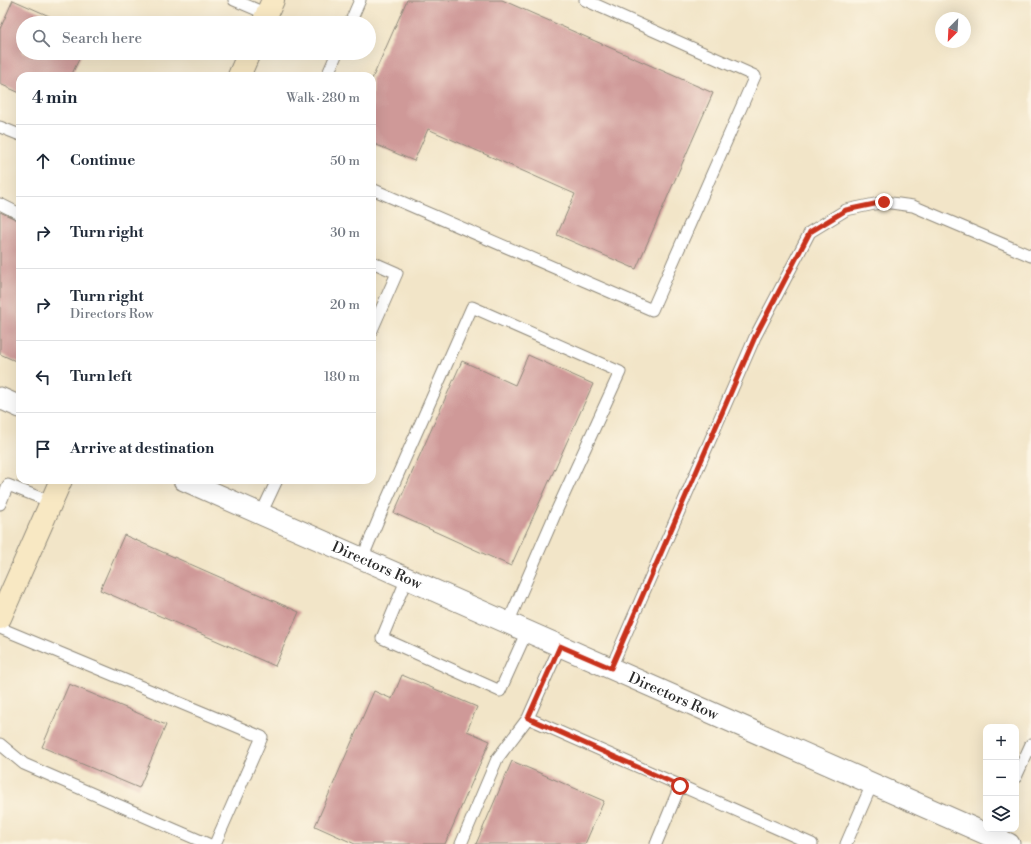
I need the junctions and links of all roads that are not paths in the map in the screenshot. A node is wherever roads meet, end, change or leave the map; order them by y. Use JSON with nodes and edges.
{"nodes":[{"id":1,"x":234,"y":0,"type":"edge"},
{"id":2,"x":360,"y":0,"type":"edge"},
{"id":3,"x":585,"y":0,"type":"edge"},
{"id":4,"x":267,"y":12,"type":"edge"},
{"id":5,"x":353,"y":16,"type":"edge"},
{"id":6,"x":247,"y":60,"type":"edge"},
{"id":7,"x":334,"y":60,"type":"edge"},
{"id":8,"x":241,"y":72,"type":"edge"},
{"id":9,"x":329,"y":72,"type":"edge"},
{"id":10,"x":0,"y":127,"type":"edge"},
{"id":11,"x":16,"y":133,"type":"edge"},
{"id":12,"x":376,"y":191,"type":"edge"},
{"id":13,"x":0,"y":204,"type":"edge"},
{"id":14,"x":16,"y":212,"type":"edge"},
{"id":15,"x":1031,"y":256,"type":"edge"},
{"id":16,"x":376,"y":264,"type":"edge"},
{"id":17,"x":376,"y":321,"type":"edge"},
{"id":18,"x":0,"y":398,"type":"edge"},
{"id":19,"x":16,"y":405,"type":"edge"},
{"id":20,"x":4,"y":483,"type":"edge"},
{"id":21,"x":59,"y":484,"type":"edge"},
{"id":22,"x":193,"y":484,"type":"edge"},
{"id":23,"x":272,"y":484,"type":"edge"},
{"id":24,"x":51,"y":502,"type":"junction"},
{"id":25,"x":0,"y":504,"type":"edge"},
{"id":26,"x":261,"y":514,"type":"junction"},
{"id":27,"x":362,"y":559,"type":"junction"},
{"id":28,"x":407,"y":578,"type":"junction"},
{"id":29,"x":0,"y":618,"type":"edge"},
{"id":30,"x":508,"y":623,"type":"junction"},
{"id":31,"x":0,"y":628,"type":"edge"},
{"id":32,"x":527,"y":631,"type":"junction"},
{"id":33,"x":560,"y":646,"type":"junction"},
{"id":34,"x":611,"y":668,"type":"junction"},
{"id":35,"x":528,"y":718,"type":"junction"},
{"id":36,"x":0,"y":744,"type":"edge"},
{"id":37,"x":1031,"y":744,"type":"edge"},
{"id":38,"x":1019,"y":771,"type":"edge"},
{"id":39,"x":872,"y":784,"type":"junction"},
{"id":40,"x":680,"y":786,"type":"junction"},
{"id":41,"x":998,"y":836,"type":"edge"},
{"id":42,"x":208,"y":844,"type":"edge"},
{"id":43,"x":215,"y":844,"type":"edge"},
{"id":44,"x":462,"y":844,"type":"edge"},
{"id":45,"x":656,"y":844,"type":"edge"},
{"id":46,"x":812,"y":844,"type":"edge"},
{"id":47,"x":846,"y":844,"type":"edge"}],
"edges":[{"from":1,"to":4,"type":"lane"},
{"from":2,"to":5,"type":"lane"},
{"from":3,"to":12,"type":"lane"},
{"from":6,"to":8,"type":"street"},
{"from":7,"to":9,"type":"lane"},
{"from":10,"to":11,"type":"lane"},
{"from":13,"to":14,"type":"lane"},
{"from":15,"to":34,"type":"lane"},
{"from":16,"to":17,"type":"lane"},
{"from":18,"to":19,"type":"street"},
{"from":20,"to":24,"type":"lane"},
{"from":20,"to":25,"type":"lane"},
{"from":21,"to":24,"type":"street"},
{"from":22,"to":26,"type":"street","name":"Directors Row"},
{"from":23,"to":26,"type":"lane"},
{"from":24,"to":29,"type":"street"},
{"from":26,"to":27,"type":"street","name":"Directors Row"},
{"from":27,"to":28,"type":"street","name":"Directors Row"},
{"from":27,"to":30,"type":"lane"},
{"from":28,"to":30,"type":"street","name":"Directors Row"},
{"from":28,"to":32,"type":"lane"},
{"from":30,"to":32,"type":"street","name":"Directors Row"},
{"from":31,"to":43,"type":"lane"},
{"from":32,"to":33,"type":"street","name":"Directors Row"},
{"from":33,"to":34,"type":"street","name":"Directors Row"},
{"from":33,"to":35,"type":"lane"},
{"from":34,"to":39,"type":"street","name":"Directors Row"},
{"from":35,"to":40,"type":"lane"},
{"from":35,"to":44,"type":"lane"},
{"from":36,"to":42,"type":"lane"},
{"from":37,"to":38,"type":"lane"},
{"from":39,"to":41,"type":"street","name":"Directors Row"},
{"from":39,"to":47,"type":"lane"},
{"from":40,"to":45,"type":"lane"},
{"from":40,"to":46,"type":"lane"}]}
